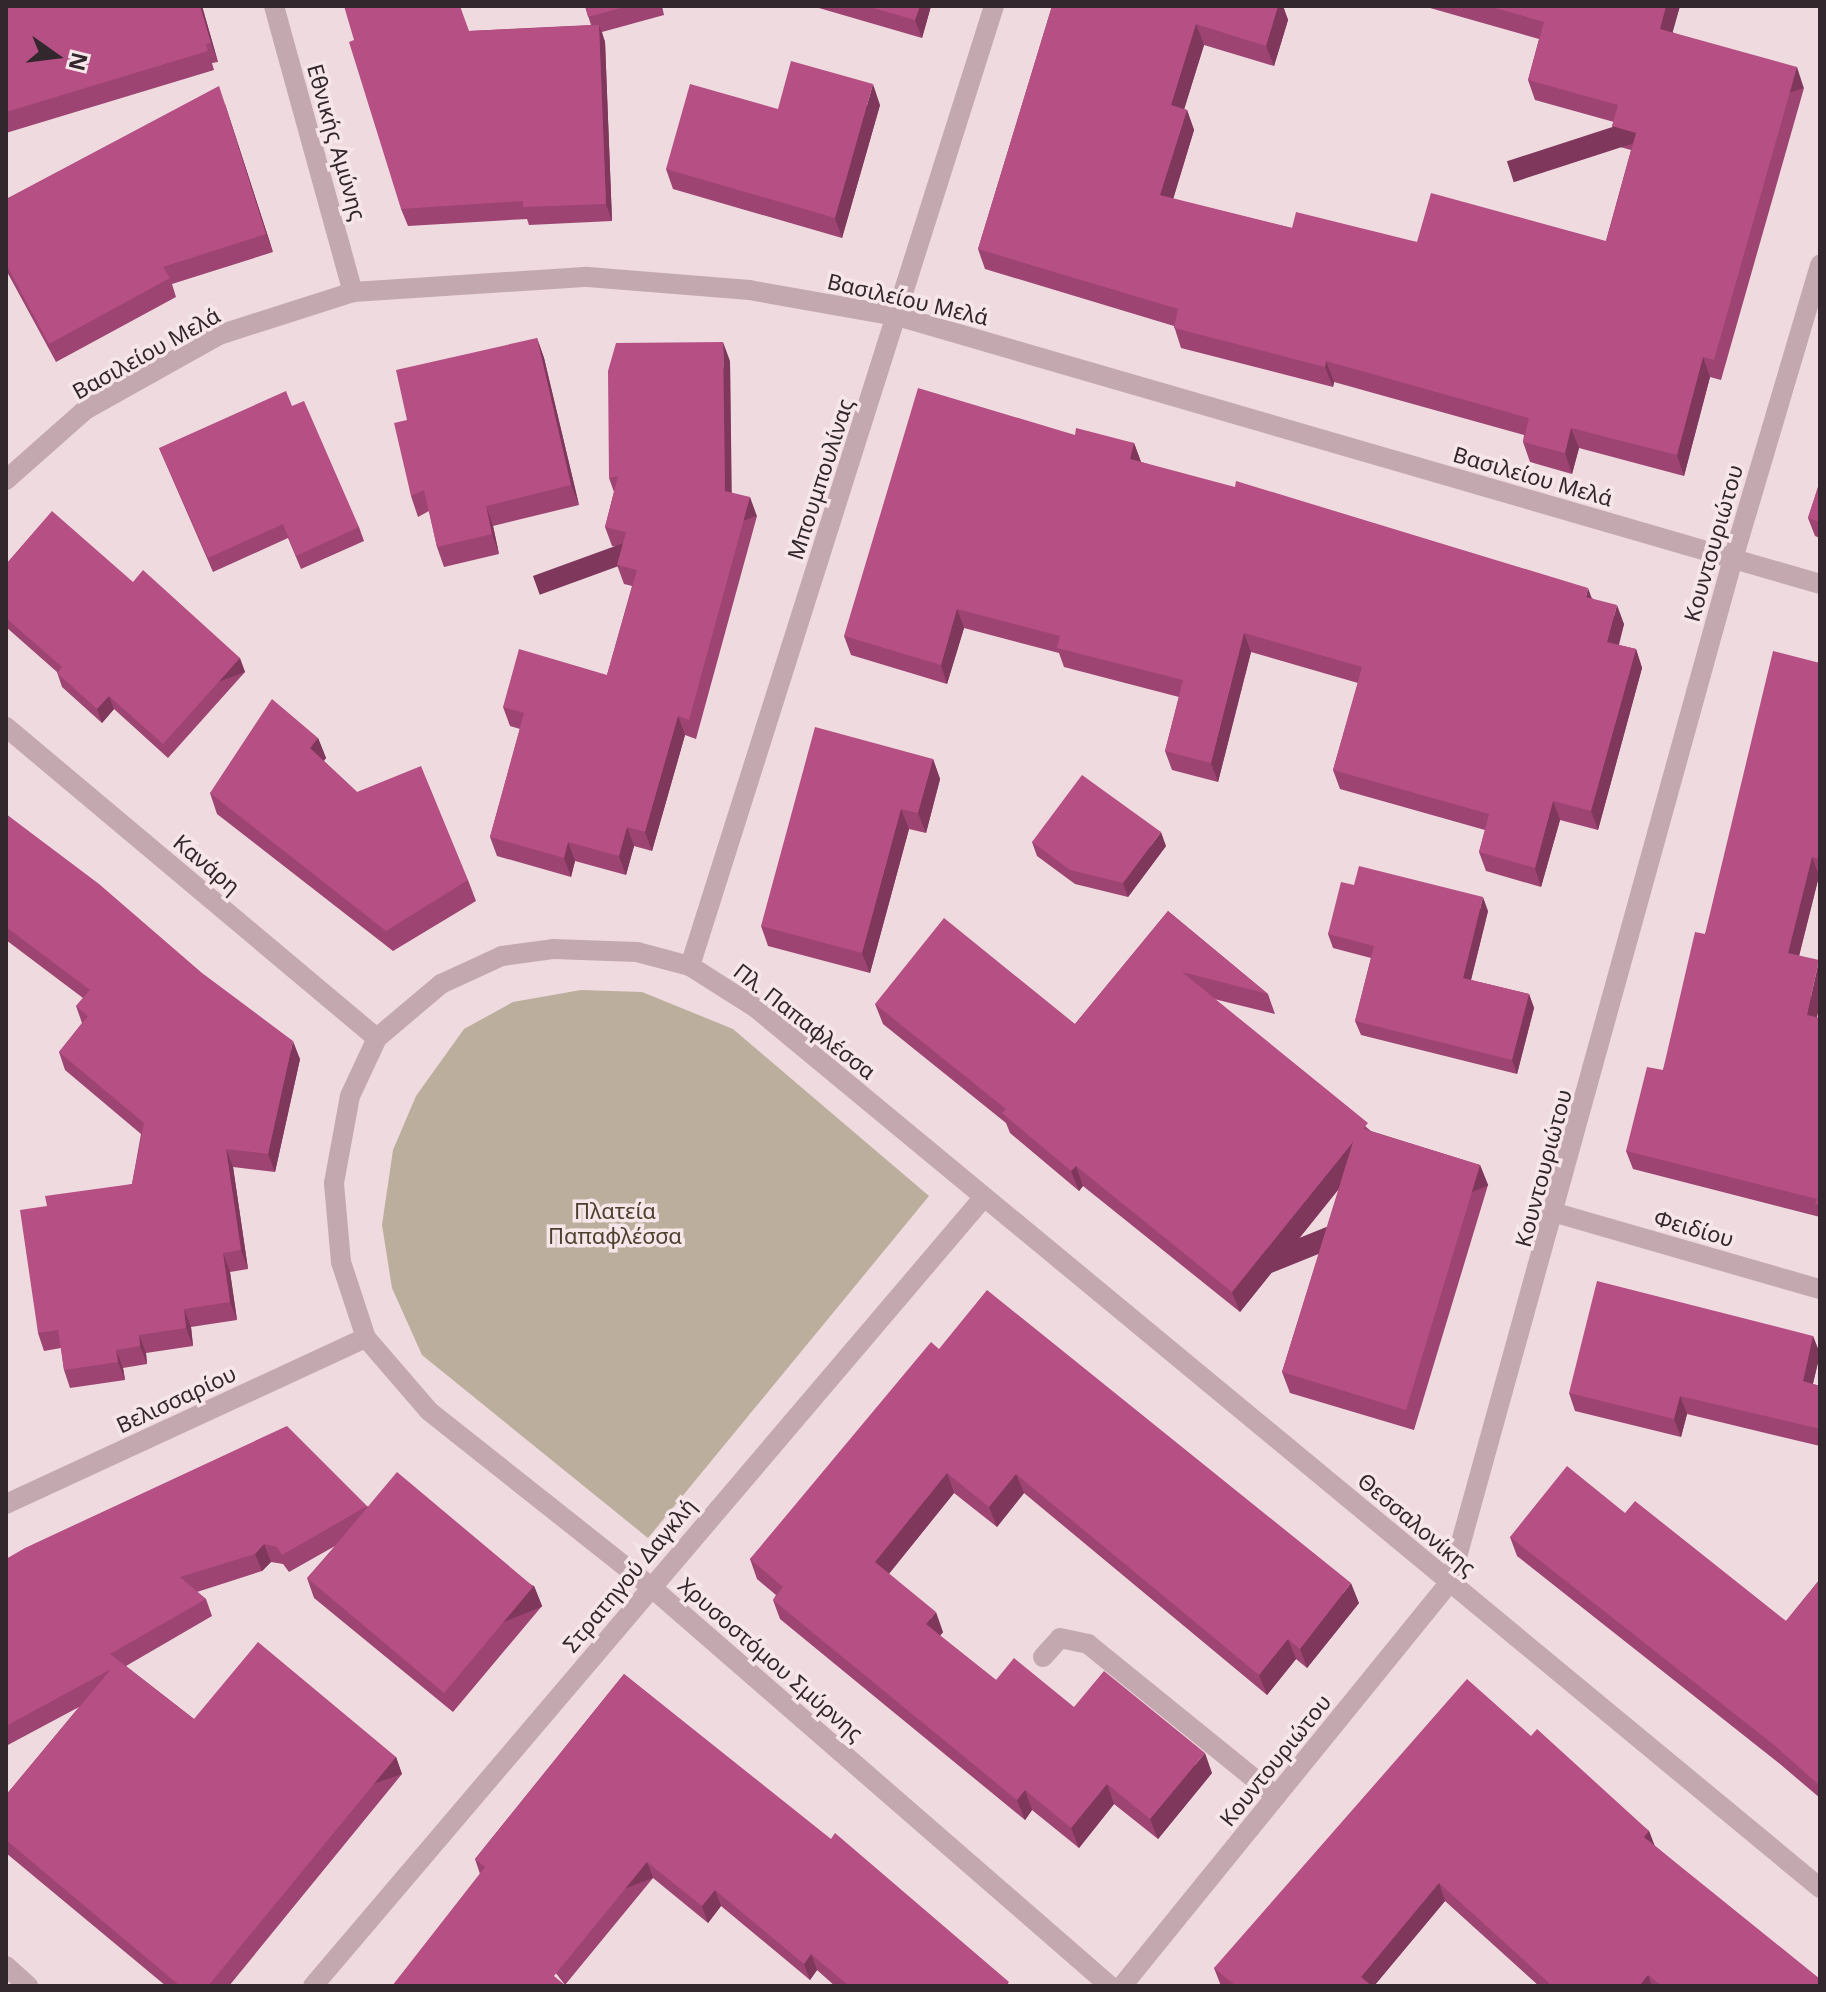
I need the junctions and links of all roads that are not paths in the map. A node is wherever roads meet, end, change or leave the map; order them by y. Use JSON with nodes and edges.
{"nodes":[{"id":1,"x":274,"y":6,"type":"edge"},
{"id":2,"x":994,"y":6,"type":"edge"},
{"id":3,"x":1820,"y":265,"type":"edge"},
{"id":4,"x":353,"y":292,"type":"junction"},
{"id":5,"x":897,"y":316,"type":"junction"},
{"id":6,"x":6,"y":480,"type":"edge"},
{"id":7,"x":1733,"y":559,"type":"junction"},
{"id":8,"x":1820,"y":584,"type":"edge"},
{"id":9,"x":6,"y":727,"type":"edge"},
{"id":10,"x":690,"y":966,"type":"junction"},
{"id":11,"x":377,"y":1038,"type":"junction"},
{"id":12,"x":984,"y":1197,"type":"junction"},
{"id":13,"x":1556,"y":1213,"type":"junction"},
{"id":14,"x":1820,"y":1289,"type":"edge"},
{"id":15,"x":366,"y":1338,"type":"junction"},
{"id":16,"x":6,"y":1504,"type":"edge"},
{"id":17,"x":1450,"y":1582,"type":"junction"},
{"id":18,"x":651,"y":1587,"type":"junction"},
{"id":19,"x":1043,"y":1657,"type":"dead end"},
{"id":20,"x":1276,"y":1796,"type":"junction"},
{"id":21,"x":1820,"y":1888,"type":"edge"},
{"id":22,"x":6,"y":1966,"type":"edge"},
{"id":23,"x":28,"y":1986,"type":"edge"},
{"id":24,"x":313,"y":1986,"type":"edge"},
{"id":25,"x":1110,"y":1986,"type":"edge"},
{"id":26,"x":1122,"y":1986,"type":"edge"}],
"edges":[{"from":1,"to":4,"type":"street","name":"Εθνικής Αμύνης"},
{"from":2,"to":5,"type":"street","name":"Μπουμπουλίνας"},
{"from":3,"to":7,"type":"street","name":"Κουντουριώτου"},
{"from":4,"to":5,"type":"street","name":"Βασιλείου Μελά"},
{"from":4,"to":6,"type":"street","name":"Βασιλείου Μελά"},
{"from":5,"to":7,"type":"street","name":"Βασιλείου Μελά"},
{"from":5,"to":10,"type":"street","name":"Μπουμπουλίνας"},
{"from":7,"to":8,"type":"street","name":"Βασιλείου Μελά"},
{"from":7,"to":13,"type":"street","name":"Κουντουριώτου"},
{"from":9,"to":11,"type":"street","name":"Κανάρη"},
{"from":10,"to":11,"type":"street","name":"Πλ. Παπαφλέσσα"},
{"from":10,"to":12,"type":"street","name":"Πλ. Παπαφλέσσα"},
{"from":11,"to":15,"type":"street","name":"Πλ. Παπαφλέσσα"},
{"from":12,"to":17,"type":"street","name":"Θεσσαλονίκης"},
{"from":12,"to":18,"type":"street","name":"Στρατηγού Δαγκλή"},
{"from":13,"to":14,"type":"street","name":"Φειδίου"},
{"from":13,"to":17,"type":"street","name":"Κουντουριώτου"},
{"from":15,"to":16,"type":"street","name":"Βελισσαρίου"},
{"from":15,"to":18,"type":"street","name":"Χρυσοστόμου Σμύρνης"},
{"from":17,"to":20,"type":"street","name":"Κουντουριώτου"},
{"from":17,"to":21,"type":"street","name":"Θεσσαλονίκης"},
{"from":18,"to":24,"type":"street","name":"Στρατηγού Δαγκλή"},
{"from":18,"to":25,"type":"street","name":"Χρυσοστόμου Σμύρνης"},
{"from":19,"to":20,"type":"street"},
{"from":20,"to":26,"type":"street","name":"Κουντουριώτου"},
{"from":22,"to":23,"type":"street"}]}
